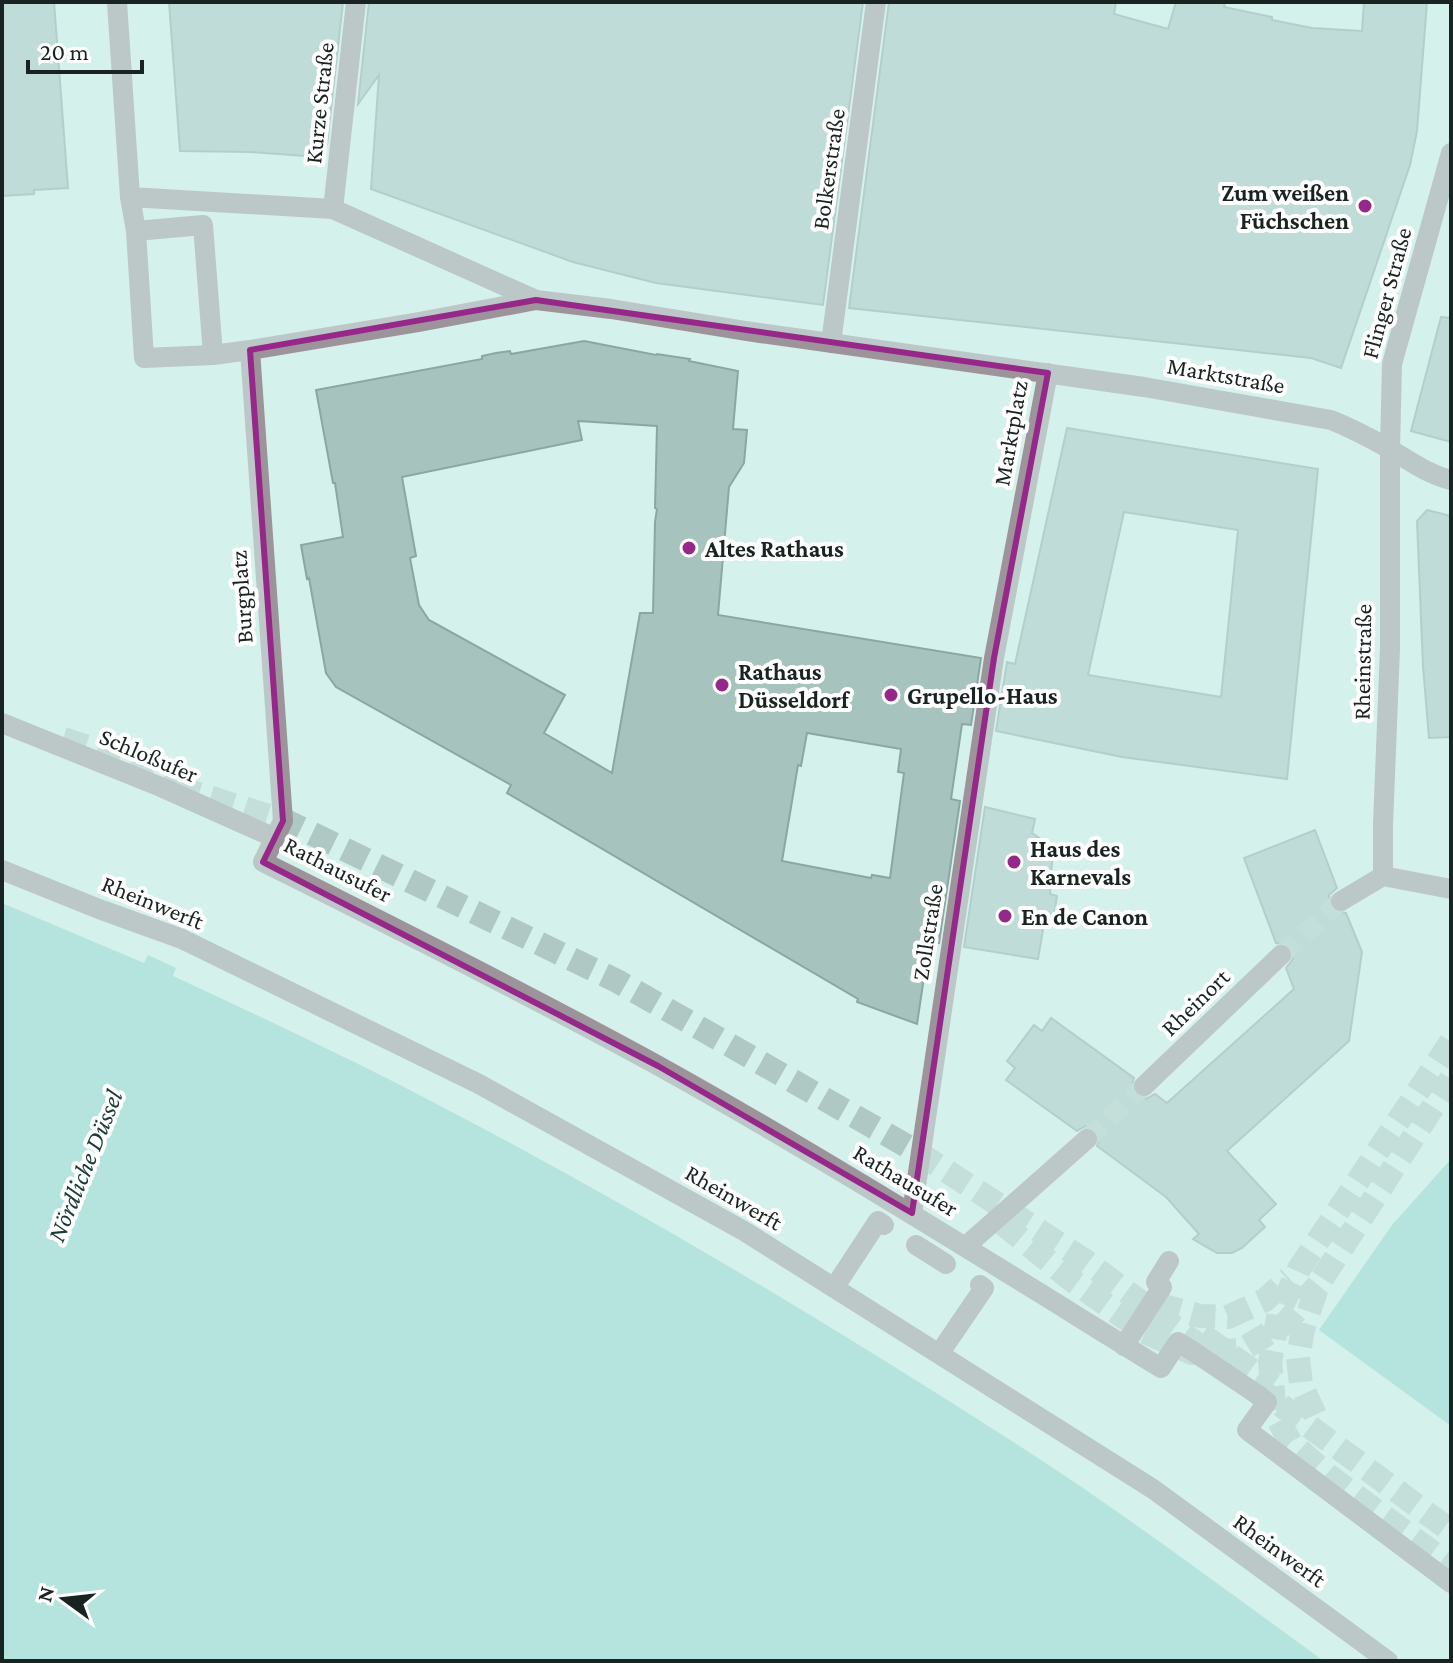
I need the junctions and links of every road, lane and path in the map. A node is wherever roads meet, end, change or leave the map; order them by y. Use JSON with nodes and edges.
{"nodes":[{"id":1,"x":117,"y":2,"type":"edge"},
{"id":2,"x":356,"y":2,"type":"edge"},
{"id":3,"x":876,"y":2,"type":"edge"},
{"id":4,"x":1451,"y":153,"type":"edge"},
{"id":5,"x":130,"y":197,"type":"junction"},
{"id":6,"x":333,"y":209,"type":"junction"},
{"id":7,"x":136,"y":231,"type":"junction"},
{"id":8,"x":536,"y":300,"type":"junction"},
{"id":9,"x":831,"y":343,"type":"junction"},
{"id":10,"x":250,"y":350,"type":"junction"},
{"id":11,"x":213,"y":355,"type":"junction"},
{"id":12,"x":1048,"y":373,"type":"junction"},
{"id":13,"x":1390,"y":449,"type":"junction"},
{"id":14,"x":1451,"y":480,"type":"edge"},
{"id":15,"x":994,"y":658,"type":"joint"},
{"id":16,"x":2,"y":723,"type":"edge"},
{"id":17,"x":275,"y":838,"type":"junction"},
{"id":18,"x":2,"y":870,"type":"edge"},
{"id":19,"x":1383,"y":876,"type":"junction"},
{"id":20,"x":1451,"y":889,"type":"edge"},
{"id":21,"x":1341,"y":901,"type":"tunnel mouth"},
{"id":22,"x":1281,"y":955,"type":"tunnel mouth"},
{"id":23,"x":1144,"y":1086,"type":"tunnel mouth"},
{"id":24,"x":1087,"y":1139,"type":"tunnel mouth"},
{"id":25,"x":912,"y":1213,"type":"junction"},
{"id":26,"x":884,"y":1225,"type":"dead end"},
{"id":27,"x":946,"y":1234,"type":"junction"},
{"id":28,"x":966,"y":1246,"type":"junction"},
{"id":29,"x":931,"y":1255,"type":"dead end"},
{"id":30,"x":1169,"y":1261,"type":"dead end"},
{"id":31,"x":980,"y":1285,"type":"dead end"},
{"id":32,"x":834,"y":1288,"type":"junction"},
{"id":33,"x":1124,"y":1346,"type":"junction"},
{"id":34,"x":939,"y":1354,"type":"junction"},
{"id":35,"x":1451,"y":1583,"type":"edge"},
{"id":36,"x":1388,"y":1661,"type":"edge"}],
"edges":[{"from":1,"to":5,"type":"street"},
{"from":2,"to":6,"type":"street","name":"Kurze Straße"},
{"from":3,"to":9,"type":"street","name":"Bolkerstraße"},
{"from":4,"to":13,"type":"street","name":"Flinger Straße"},
{"from":5,"to":6,"type":"street"},
{"from":5,"to":7,"type":"street"},
{"from":6,"to":8,"type":"street"},
{"from":7,"to":11,"type":"street"},
{"from":7,"to":11,"type":"street"},
{"from":8,"to":9,"type":"street","name":"Marktplatz"},
{"from":8,"to":10,"type":"street"},
{"from":9,"to":12,"type":"street","name":"Marktplatz"},
{"from":10,"to":11,"type":"street"},
{"from":10,"to":17,"type":"street","name":"Burgplatz"},
{"from":12,"to":13,"type":"street","name":"Marktstraße"},
{"from":12,"to":15,"type":"street","name":"Marktplatz"},
{"from":13,"to":14,"type":"street","name":"Marktstraße"},
{"from":13,"to":19,"type":"street","name":"Rheinstraße"},
{"from":15,"to":25,"type":"street","name":"Zollstraße"},
{"from":16,"to":17,"type":"street","name":"Schloßufer"},
{"from":17,"to":25,"type":"street","name":"Rathausufer"},
{"from":18,"to":32,"type":"street","name":"Rheinwerft"},
{"from":19,"to":20,"type":"street"},
{"from":19,"to":21,"type":"street"},
{"from":22,"to":23,"type":"street","name":"Rheinort"},
{"from":24,"to":28,"type":"street"},
{"from":25,"to":27,"type":"street","name":"Rathausufer"},
{"from":26,"to":32,"type":"street"},
{"from":27,"to":28,"type":"street","name":"Rathausufer"},
{"from":27,"to":29,"type":"street"},
{"from":28,"to":33,"type":"street","name":"Rathausufer"},
{"from":30,"to":33,"type":"street"},
{"from":31,"to":34,"type":"street"},
{"from":32,"to":34,"type":"street","name":"Rheinwerft"},
{"from":33,"to":35,"type":"street","name":"Rathausufer","bridge":true},
{"from":34,"to":36,"type":"street","name":"Rheinwerft"}]}
